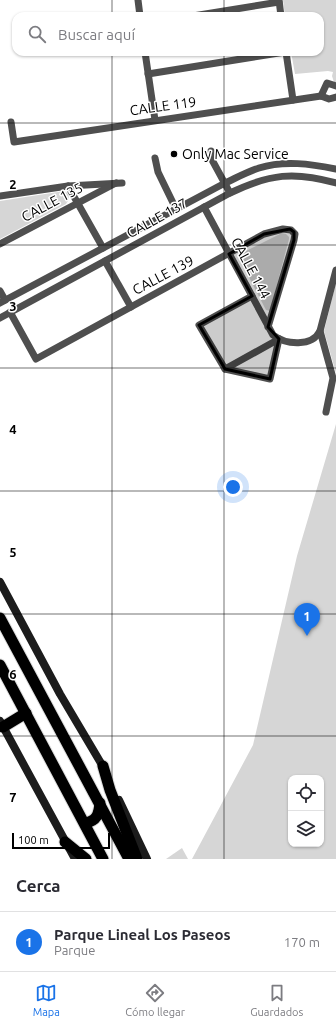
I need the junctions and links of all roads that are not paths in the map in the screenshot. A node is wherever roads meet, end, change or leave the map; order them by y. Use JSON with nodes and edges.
{"nodes":[{"id":1,"x":138,"y":0,"type":"edge"},
{"id":2,"x":279,"y":1,"type":"edge"},
{"id":3,"x":140,"y":12,"type":"edge"},
{"id":4,"x":216,"y":12,"type":"edge"},
{"id":5,"x":280,"y":12,"type":"edge"},
{"id":6,"x":146,"y":56,"type":"edge"},
{"id":7,"x":261,"y":56,"type":"edge"},
{"id":8,"x":287,"y":56,"type":"edge"},
{"id":9,"x":148,"y":74,"type":"junction"},
{"id":10,"x":336,"y":86,"type":"edge"},
{"id":11,"x":321,"y":96,"type":"junction"},
{"id":12,"x":336,"y":97,"type":"edge"},
{"id":13,"x":293,"y":100,"type":"junction"},
{"id":14,"x":155,"y":120,"type":"junction"},
{"id":15,"x":11,"y":122,"type":"dead end"},
{"id":16,"x":211,"y":151,"type":"dead end"},
{"id":17,"x":155,"y":158,"type":"dead end"},
{"id":18,"x":336,"y":169,"type":"edge"},
{"id":19,"x":333,"y":182,"type":"edge"},
{"id":20,"x":225,"y":183,"type":"junction"},
{"id":21,"x":68,"y":186,"type":"junction"},
{"id":22,"x":336,"y":188,"type":"edge"},
{"id":23,"x":230,"y":193,"type":"junction"},
{"id":24,"x":0,"y":196,"type":"edge"},
{"id":25,"x":77,"y":203,"type":"junction"},
{"id":26,"x":204,"y":207,"type":"junction"},
{"id":27,"x":176,"y":208,"type":"junction"},
{"id":28,"x":140,"y":228,"type":"junction"},
{"id":29,"x":146,"y":239,"type":"junction"},
{"id":30,"x":0,"y":244,"type":"edge"},
{"id":31,"x":103,"y":248,"type":"junction"},
{"id":32,"x":229,"y":254,"type":"junction"},
{"id":33,"x":105,"y":261,"type":"junction"},
{"id":34,"x":67,"y":267,"type":"junction"},
{"id":35,"x":336,"y":270,"type":"edge"},
{"id":36,"x":74,"y":278,"type":"junction"},
{"id":37,"x":0,"y":291,"type":"edge"},
{"id":38,"x":252,"y":296,"type":"junction"},
{"id":39,"x":3,"y":302,"type":"edge"},
{"id":40,"x":131,"y":307,"type":"junction"},
{"id":41,"x":10,"y":312,"type":"junction"},
{"id":42,"x":0,"y":318,"type":"edge"},
{"id":43,"x":268,"y":327,"type":"junction"},
{"id":44,"x":320,"y":331,"type":"junction"},
{"id":45,"x":279,"y":339,"type":"junction"},
{"id":46,"x":225,"y":369,"type":"junction"},
{"id":47,"x":326,"y":412,"type":"dead end"},
{"id":48,"x":0,"y":582,"type":"edge"},
{"id":49,"x":0,"y":618,"type":"edge"},
{"id":50,"x":0,"y":665,"type":"edge"},
{"id":51,"x":26,"y":713,"type":"junction"},
{"id":52,"x":1,"y":724,"type":"edge"},
{"id":53,"x":103,"y":766,"type":"junction"},
{"id":54,"x":100,"y":803,"type":"junction"},
{"id":55,"x":85,"y":823,"type":"junction"},
{"id":56,"x":65,"y":842,"type":"junction"},
{"id":57,"x":75,"y":859,"type":"edge"},
{"id":58,"x":86,"y":859,"type":"edge"},
{"id":59,"x":103,"y":859,"type":"edge"},
{"id":60,"x":129,"y":859,"type":"edge"},
{"id":61,"x":137,"y":859,"type":"edge"},
{"id":62,"x":147,"y":859,"type":"edge"}],
"edges":[{"from":1,"to":3,"type":"street"},
{"from":2,"to":4,"type":"street"},
{"from":2,"to":5,"type":"street"},
{"from":6,"to":9,"type":"street"},
{"from":7,"to":9,"type":"street"},
{"from":8,"to":13,"type":"street"},
{"from":9,"to":14,"type":"street"},
{"from":10,"to":11,"type":"street"},
{"from":11,"to":12,"type":"street","name":"CALLE 119"},
{"from":11,"to":13,"type":"street","name":"CALLE 119"},
{"from":13,"to":14,"type":"street","name":"CALLE 119"},
{"from":14,"to":15,"type":"street","name":"CALLE 119"},
{"from":16,"to":20,"type":"street"},
{"from":17,"to":27,"type":"street"},
{"from":18,"to":20,"type":"street","name":"CALLE 137"},
{"from":19,"to":22,"type":"street"},
{"from":19,"to":23,"type":"street","name":"CALLE 137"},
{"from":20,"to":23,"type":"street"},
{"from":20,"to":27,"type":"street","name":"CALLE 137"},
{"from":21,"to":24,"type":"street"},
{"from":21,"to":25,"type":"street"},
{"from":21,"to":25,"type":"street","name":"CALLE 135"},
{"from":23,"to":26,"type":"street","name":"CALLE 137"},
{"from":25,"to":30,"type":"street","name":"CALLE 135"},
{"from":25,"to":31,"type":"street"},
{"from":26,"to":29,"type":"street","name":"CALLE 137"},
{"from":26,"to":32,"type":"street","name":"CALLE 144"},
{"from":27,"to":28,"type":"street","name":"CALLE 137"},
{"from":28,"to":29,"type":"street"},
{"from":28,"to":31,"type":"street","name":"CALLE 137"},
{"from":29,"to":33,"type":"street","name":"CALLE 137"},
{"from":31,"to":34,"type":"street","name":"CALLE 137"},
{"from":32,"to":38,"type":"street","name":"CALLE 144"},
{"from":32,"to":40,"type":"street","name":"CALLE 139"},
{"from":32,"to":43,"type":"street","name":"CALLE 139"},
{"from":33,"to":36,"type":"street","name":"CALLE 137"},
{"from":33,"to":40,"type":"street"},
{"from":34,"to":36,"type":"street"},
{"from":34,"to":39,"type":"street","name":"CALLE 137"},
{"from":35,"to":44,"type":"street"},
{"from":36,"to":41,"type":"street","name":"CALLE 137"},
{"from":37,"to":39,"type":"street"},
{"from":38,"to":43,"type":"street","name":"CALLE 144"},
{"from":38,"to":46,"type":"street"},
{"from":40,"to":41,"type":"street","name":"CALLE 139"},
{"from":41,"to":42,"type":"street","name":"CALLE 137"},
{"from":43,"to":45,"type":"street","name":"CALLE 144"},
{"from":44,"to":45,"type":"street"},
{"from":44,"to":47,"type":"street"},
{"from":45,"to":46,"type":"street"},
{"from":45,"to":46,"type":"street"},
{"from":48,"to":53,"type":"main road"},
{"from":49,"to":54,"type":"highway"},
{"from":50,"to":51,"type":"highway"},
{"from":51,"to":52,"type":"highway"},
{"from":51,"to":55,"type":"highway"},
{"from":52,"to":56,"type":"main road"},
{"from":53,"to":61,"type":"highway"},
{"from":53,"to":62,"type":"main road"},
{"from":54,"to":55,"type":"highway"},
{"from":54,"to":60,"type":"highway"},
{"from":55,"to":59,"type":"highway"},
{"from":56,"to":57,"type":"main road"},
{"from":56,"to":58,"type":"highway"}]}
